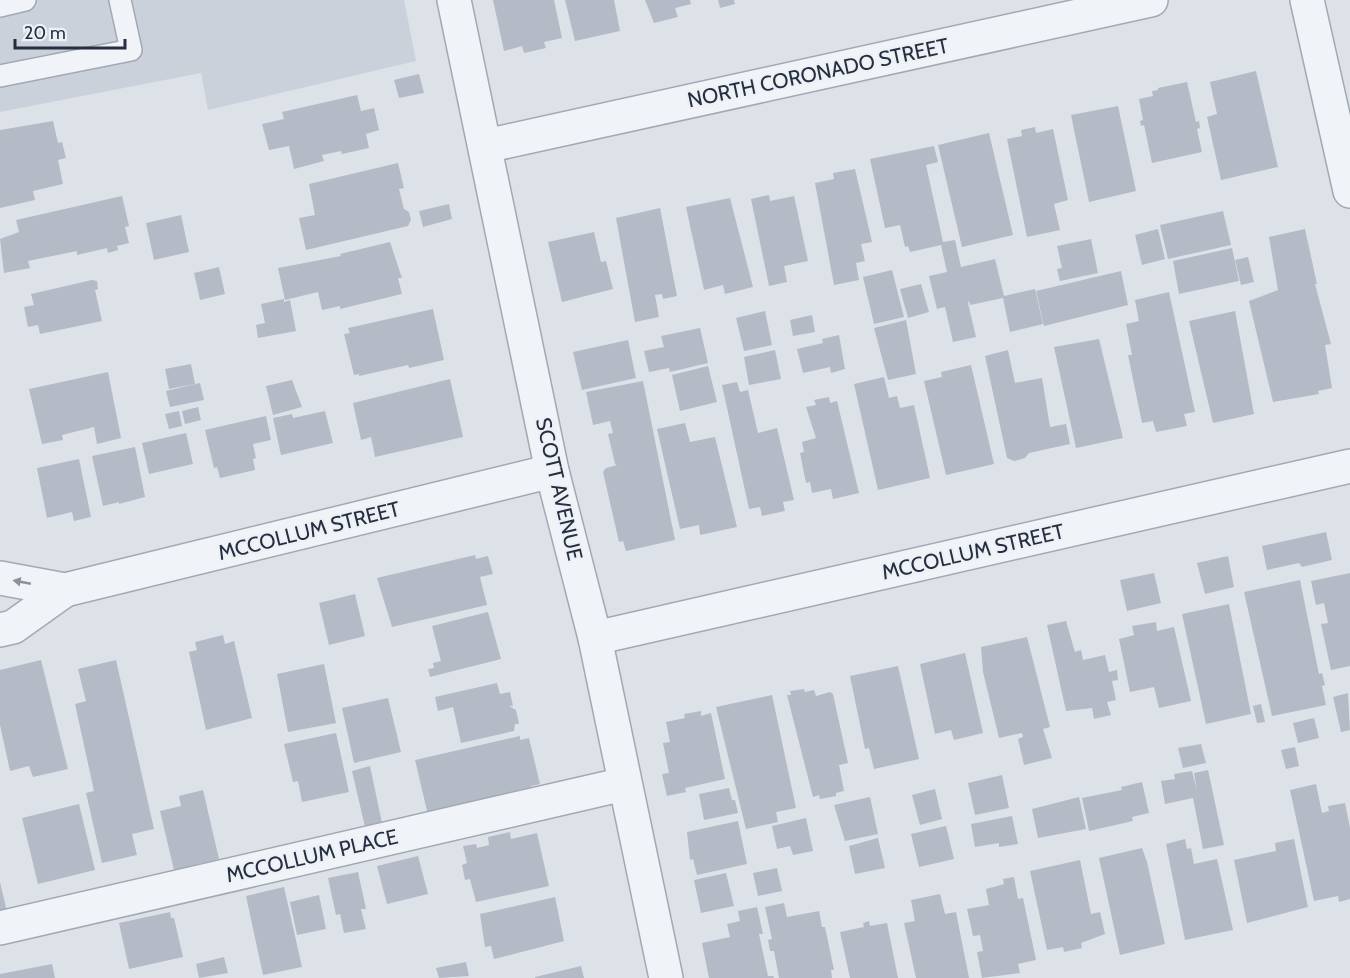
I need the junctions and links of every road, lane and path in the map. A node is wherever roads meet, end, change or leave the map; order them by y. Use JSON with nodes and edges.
{"nodes":[{"id":1,"x":26,"y":0,"type":"edge"},
{"id":2,"x":120,"y":0,"type":"edge"},
{"id":3,"x":454,"y":0,"type":"edge"},
{"id":4,"x":1151,"y":0,"type":"edge"},
{"id":5,"x":1307,"y":0,"type":"edge"},
{"id":6,"x":0,"y":6,"type":"edge"},
{"id":7,"x":0,"y":76,"type":"edge"},
{"id":8,"x":486,"y":146,"type":"junction"},
{"id":9,"x":1350,"y":191,"type":"edge"},
{"id":10,"x":1350,"y":466,"type":"edge"},
{"id":11,"x":552,"y":471,"type":"junction"},
{"id":12,"x":0,"y":578,"type":"edge"},
{"id":13,"x":65,"y":590,"type":"junction"},
{"id":14,"x":0,"y":630,"type":"edge"},
{"id":15,"x":595,"y":638,"type":"junction"},
{"id":16,"x":624,"y":784,"type":"junction"},
{"id":17,"x":0,"y":928,"type":"edge"},
{"id":18,"x":666,"y":978,"type":"edge"}],
"edges":[{"from":1,"to":6,"type":"lane"},
{"from":2,"to":7,"type":"lane"},
{"from":3,"to":8,"type":"street","name":"SCOTT AVENUE"},
{"from":4,"to":8,"type":"street","name":"NORTH CORONADO STREET"},
{"from":5,"to":9,"type":"street"},
{"from":8,"to":11,"type":"street","name":"SCOTT AVENUE"},
{"from":10,"to":15,"type":"street","name":"MCCOLLUM STREET"},
{"from":11,"to":13,"type":"street","name":"MCCOLLUM STREET"},
{"from":11,"to":15,"type":"street","name":"SCOTT AVENUE"},
{"from":13,"to":12,"type":"street","name":"MCCOLLUM STREET","one_way":true},
{"from":13,"to":14,"type":"street","name":"MCCOLLUM STREET"},
{"from":15,"to":16,"type":"street","name":"SCOTT AVENUE"},
{"from":16,"to":17,"type":"street","name":"MCCOLLUM PLACE"},
{"from":16,"to":18,"type":"street","name":"SCOTT AVENUE"}]}
